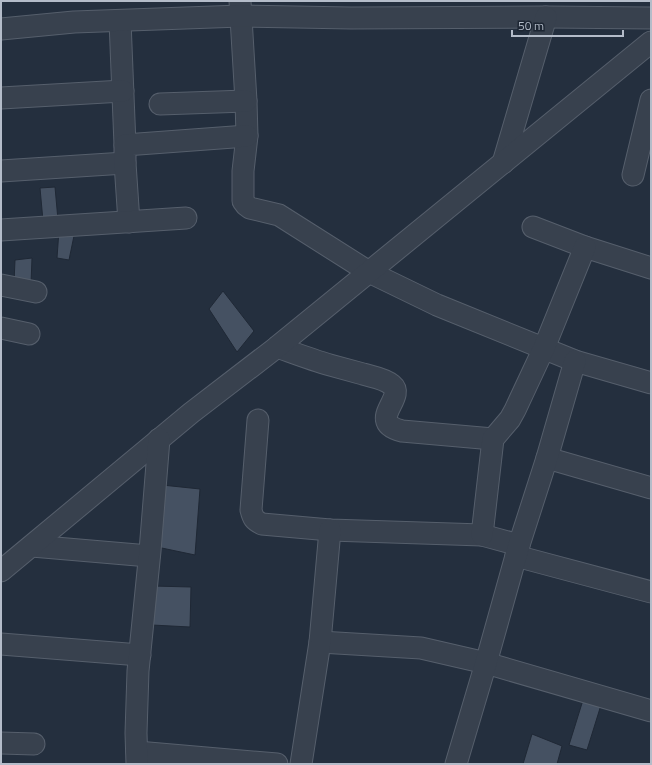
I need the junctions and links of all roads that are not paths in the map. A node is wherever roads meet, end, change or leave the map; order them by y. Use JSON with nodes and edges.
{"nodes":[{"id":1,"x":240,"y":9,"type":"edge"},
{"id":2,"x":420,"y":9,"type":"edge"},
{"id":3,"x":558,"y":12,"type":"edge"},
{"id":4,"x":651,"y":18,"type":"edge"},
{"id":5,"x":120,"y":20,"type":"junction"},
{"id":6,"x":1,"y":29,"type":"edge"},
{"id":7,"x":651,"y":42,"type":"edge"},
{"id":8,"x":123,"y":91,"type":"junction"},
{"id":9,"x":1,"y":98,"type":"edge"},
{"id":10,"x":651,"y":100,"type":"edge"},
{"id":11,"x":246,"y":101,"type":"junction"},
{"id":12,"x":160,"y":104,"type":"dead end"},
{"id":13,"x":247,"y":136,"type":"junction"},
{"id":14,"x":125,"y":154,"type":"junction"},
{"id":15,"x":503,"y":163,"type":"junction"},
{"id":16,"x":1,"y":171,"type":"edge"},
{"id":17,"x":633,"y":174,"type":"dead end"},
{"id":18,"x":186,"y":218,"type":"dead end"},
{"id":19,"x":129,"y":222,"type":"junction"},
{"id":20,"x":533,"y":227,"type":"dead end"},
{"id":21,"x":1,"y":230,"type":"edge"},
{"id":22,"x":585,"y":247,"type":"junction"},
{"id":23,"x":651,"y":268,"type":"edge"},
{"id":24,"x":369,"y":272,"type":"junction"},
{"id":25,"x":1,"y":285,"type":"edge"},
{"id":26,"x":36,"y":292,"type":"dead end"},
{"id":27,"x":1,"y":328,"type":"edge"},
{"id":28,"x":29,"y":334,"type":"dead end"},
{"id":29,"x":277,"y":347,"type":"junction"},
{"id":30,"x":544,"y":348,"type":"junction"},
{"id":31,"x":575,"y":361,"type":"junction"},
{"id":32,"x":651,"y":383,"type":"edge"},
{"id":33,"x":258,"y":420,"type":"dead end"},
{"id":34,"x":159,"y":439,"type":"junction"},
{"id":35,"x":493,"y":439,"type":"junction"},
{"id":36,"x":547,"y":458,"type":"junction"},
{"id":37,"x":651,"y":488,"type":"edge"},
{"id":38,"x":330,"y":530,"type":"junction"},
{"id":39,"x":482,"y":535,"type":"junction"},
{"id":40,"x":32,"y":546,"type":"junction"},
{"id":41,"x":517,"y":550,"type":"junction"},
{"id":42,"x":150,"y":556,"type":"junction"},
{"id":43,"x":1,"y":571,"type":"edge"},
{"id":44,"x":651,"y":592,"type":"edge"},
{"id":45,"x":320,"y":642,"type":"junction"},
{"id":46,"x":1,"y":644,"type":"edge"},
{"id":47,"x":140,"y":655,"type":"junction"},
{"id":48,"x":486,"y":663,"type":"junction"},
{"id":49,"x":651,"y":711,"type":"edge"},
{"id":50,"x":1,"y":743,"type":"edge"},
{"id":51,"x":34,"y":744,"type":"dead end"},
{"id":52,"x":137,"y":758,"type":"edge"},
{"id":53,"x":277,"y":764,"type":"edge"},
{"id":54,"x":301,"y":764,"type":"edge"},
{"id":55,"x":456,"y":764,"type":"edge"}],
"edges":[{"from":1,"to":2,"type":"street"},
{"from":1,"to":5,"type":"street"},
{"from":1,"to":11,"type":"street"},
{"from":2,"to":3,"type":"street"},
{"from":3,"to":4,"type":"street"},
{"from":3,"to":15,"type":"street"},
{"from":5,"to":6,"type":"street"},
{"from":5,"to":8,"type":"street"},
{"from":7,"to":15,"type":"street"},
{"from":8,"to":9,"type":"street"},
{"from":8,"to":14,"type":"street"},
{"from":10,"to":17,"type":"street"},
{"from":11,"to":12,"type":"street"},
{"from":11,"to":13,"type":"street"},
{"from":13,"to":14,"type":"street"},
{"from":13,"to":24,"type":"street"},
{"from":14,"to":16,"type":"street"},
{"from":14,"to":19,"type":"street"},
{"from":15,"to":24,"type":"street"},
{"from":18,"to":19,"type":"street"},
{"from":19,"to":21,"type":"street"},
{"from":20,"to":22,"type":"street"},
{"from":22,"to":23,"type":"street"},
{"from":22,"to":30,"type":"street"},
{"from":24,"to":29,"type":"street"},
{"from":24,"to":30,"type":"street"},
{"from":25,"to":26,"type":"street"},
{"from":27,"to":28,"type":"street"},
{"from":29,"to":34,"type":"street"},
{"from":29,"to":35,"type":"street"},
{"from":30,"to":31,"type":"street"},
{"from":30,"to":35,"type":"street"},
{"from":31,"to":32,"type":"street"},
{"from":31,"to":36,"type":"street"},
{"from":33,"to":38,"type":"street"},
{"from":34,"to":40,"type":"street"},
{"from":34,"to":42,"type":"street"},
{"from":35,"to":39,"type":"street"},
{"from":36,"to":37,"type":"street"},
{"from":36,"to":41,"type":"street"},
{"from":38,"to":39,"type":"street"},
{"from":38,"to":45,"type":"street"},
{"from":39,"to":41,"type":"street"},
{"from":40,"to":42,"type":"street"},
{"from":40,"to":43,"type":"street"},
{"from":41,"to":44,"type":"street"},
{"from":41,"to":48,"type":"street"},
{"from":42,"to":47,"type":"street"},
{"from":45,"to":48,"type":"street"},
{"from":45,"to":54,"type":"street"},
{"from":46,"to":47,"type":"street"},
{"from":47,"to":52,"type":"street"},
{"from":48,"to":49,"type":"street"},
{"from":48,"to":55,"type":"street"},
{"from":50,"to":51,"type":"street"},
{"from":52,"to":53,"type":"street"}]}
